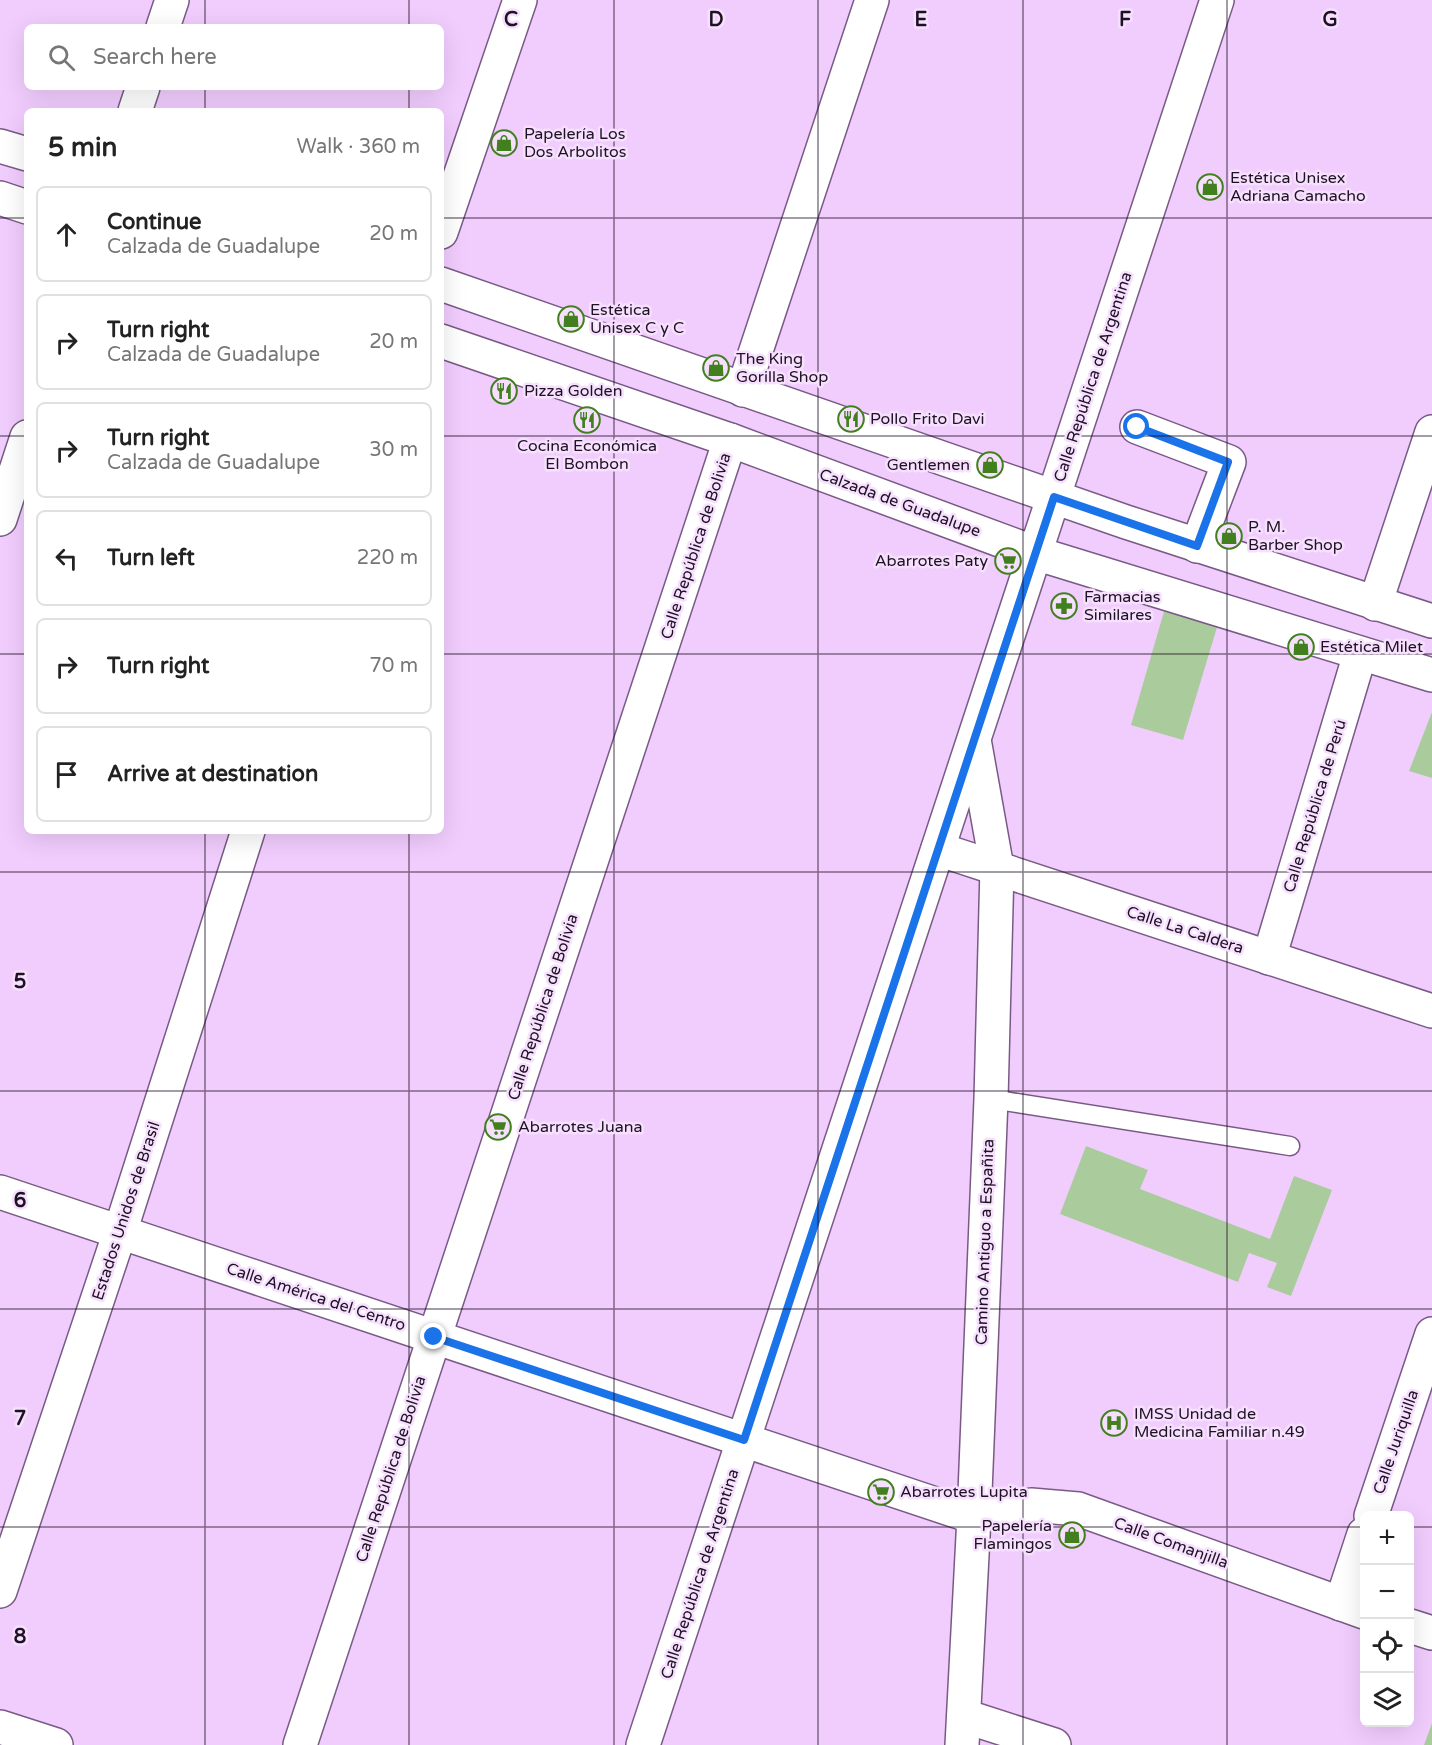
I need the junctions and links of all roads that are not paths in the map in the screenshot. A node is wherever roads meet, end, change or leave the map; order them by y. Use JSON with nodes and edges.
{"nodes":[{"id":1,"x":172,"y":0,"type":"edge"},
{"id":2,"x":520,"y":0,"type":"edge"},
{"id":3,"x":872,"y":0,"type":"edge"},
{"id":4,"x":1217,"y":0,"type":"edge"},
{"id":5,"x":164,"y":24,"type":"edge"},
{"id":6,"x":142,"y":90,"type":"edge"},
{"id":7,"x":136,"y":108,"type":"edge"},
{"id":8,"x":0,"y":146,"type":"edge"},
{"id":9,"x":24,"y":153,"type":"edge"},
{"id":10,"x":0,"y":198,"type":"edge"},
{"id":11,"x":24,"y":206,"type":"edge"},
{"id":12,"x":444,"y":223,"type":"edge"},
{"id":13,"x":444,"y":285,"type":"edge"},
{"id":14,"x":444,"y":342,"type":"edge"},
{"id":15,"x":743,"y":390,"type":"junction"},
{"id":16,"x":1137,"y":427,"type":"dead end"},
{"id":17,"x":1432,"y":432,"type":"edge"},
{"id":18,"x":730,"y":440,"type":"junction"},
{"id":19,"x":24,"y":446,"type":"edge"},
{"id":20,"x":1054,"y":497,"type":"junction"},
{"id":21,"x":0,"y":519,"type":"edge"},
{"id":22,"x":1197,"y":546,"type":"junction"},
{"id":23,"x":1035,"y":553,"type":"junction"},
{"id":24,"x":1375,"y":604,"type":"junction"},
{"id":25,"x":1432,"y":621,"type":"edge"},
{"id":26,"x":1360,"y":654,"type":"junction"},
{"id":27,"x":1432,"y":675,"type":"edge"},
{"id":28,"x":974,"y":740,"type":"junction"},
{"id":29,"x":247,"y":834,"type":"edge"},
{"id":30,"x":938,"y":849,"type":"junction"},
{"id":31,"x":997,"y":868,"type":"junction"},
{"id":32,"x":1269,"y":958,"type":"junction"},
{"id":33,"x":1432,"y":1011,"type":"edge"},
{"id":34,"x":991,"y":1099,"type":"junction"},
{"id":35,"x":1290,"y":1146,"type":"dead end"},
{"id":36,"x":0,"y":1192,"type":"edge"},
{"id":37,"x":120,"y":1232,"type":"junction"},
{"id":38,"x":1432,"y":1334,"type":"edge"},
{"id":39,"x":434,"y":1337,"type":"junction"},
{"id":40,"x":744,"y":1440,"type":"junction"},
{"id":41,"x":1372,"y":1511,"type":"edge"},
{"id":42,"x":974,"y":1517,"type":"junction"},
{"id":43,"x":1360,"y":1565,"type":"edge"},
{"id":44,"x":0,"y":1591,"type":"edge"},
{"id":45,"x":1353,"y":1608,"type":"edge"},
{"id":46,"x":1414,"y":1627,"type":"edge"},
{"id":47,"x":1432,"y":1633,"type":"edge"},
{"id":48,"x":0,"y":1726,"type":"edge"},
{"id":49,"x":963,"y":1730,"type":"edge"},
{"id":50,"x":56,"y":1745,"type":"edge"},
{"id":51,"x":300,"y":1745,"type":"edge"},
{"id":52,"x":643,"y":1745,"type":"edge"},
{"id":53,"x":1054,"y":1745,"type":"edge"}],
"edges":[{"from":1,"to":5,"type":"street"},
{"from":2,"to":12,"type":"street"},
{"from":3,"to":15,"type":"street"},
{"from":4,"to":20,"type":"street","name":"Calle República de Argentina"},
{"from":6,"to":7,"type":"street"},
{"from":8,"to":9,"type":"street"},
{"from":10,"to":11,"type":"street"},
{"from":13,"to":15,"type":"street"},
{"from":14,"to":18,"type":"street","name":"Calzada de Guadalupe"},
{"from":15,"to":20,"type":"street"},
{"from":16,"to":22,"type":"street"},
{"from":17,"to":24,"type":"street"},
{"from":18,"to":23,"type":"street","name":"Calzada de Guadalupe"},
{"from":18,"to":39,"type":"street","name":"Calle República de Bolivia"},
{"from":19,"to":21,"type":"street"},
{"from":20,"to":22,"type":"street"},
{"from":20,"to":23,"type":"street","name":"Calle República de Argentina"},
{"from":22,"to":24,"type":"street"},
{"from":23,"to":26,"type":"street","name":"Calzada de Guadalupe"},
{"from":23,"to":28,"type":"street","name":"Calle República de Argentina"},
{"from":24,"to":25,"type":"street"},
{"from":26,"to":27,"type":"street","name":"Calzada de Guadalupe"},
{"from":26,"to":32,"type":"street","name":"Calle República de Perú"},
{"from":28,"to":30,"type":"street","name":"Calle República de Argentina"},
{"from":28,"to":31,"type":"street","name":"Camino Antiguo a Españita"},
{"from":29,"to":37,"type":"street","name":"Estados Unidos de Brasil"},
{"from":30,"to":31,"type":"street","name":"Calle La Caldera"},
{"from":30,"to":40,"type":"street","name":"Calle República de Argentina"},
{"from":31,"to":32,"type":"street","name":"Calle La Caldera"},
{"from":31,"to":34,"type":"street","name":"Camino Antiguo a Españita"},
{"from":32,"to":33,"type":"street","name":"Calle La Caldera"},
{"from":34,"to":35,"type":"lane"},
{"from":34,"to":42,"type":"street","name":"Camino Antiguo a Españita"},
{"from":36,"to":37,"type":"street","name":"Calle América del Centro"},
{"from":37,"to":39,"type":"street","name":"Calle América del Centro"},
{"from":37,"to":44,"type":"street","name":"Estados Unidos de Brasil"},
{"from":38,"to":41,"type":"street","name":"Calle Juriquilla"},
{"from":39,"to":40,"type":"street","name":"Calle América del Centro"},
{"from":39,"to":51,"type":"street","name":"Calle República de Bolivia"},
{"from":40,"to":42,"type":"street","name":"Calle América del Centro"},
{"from":40,"to":52,"type":"street","name":"Calle República de Argentina"},
{"from":42,"to":45,"type":"street","name":"Calle Comanjilla"},
{"from":42,"to":49,"type":"street","name":"Camino Antiguo a Españita"},
{"from":43,"to":45,"type":"street"},
{"from":46,"to":47,"type":"street"},
{"from":48,"to":50,"type":"street"},
{"from":49,"to":53,"type":"street"}]}
